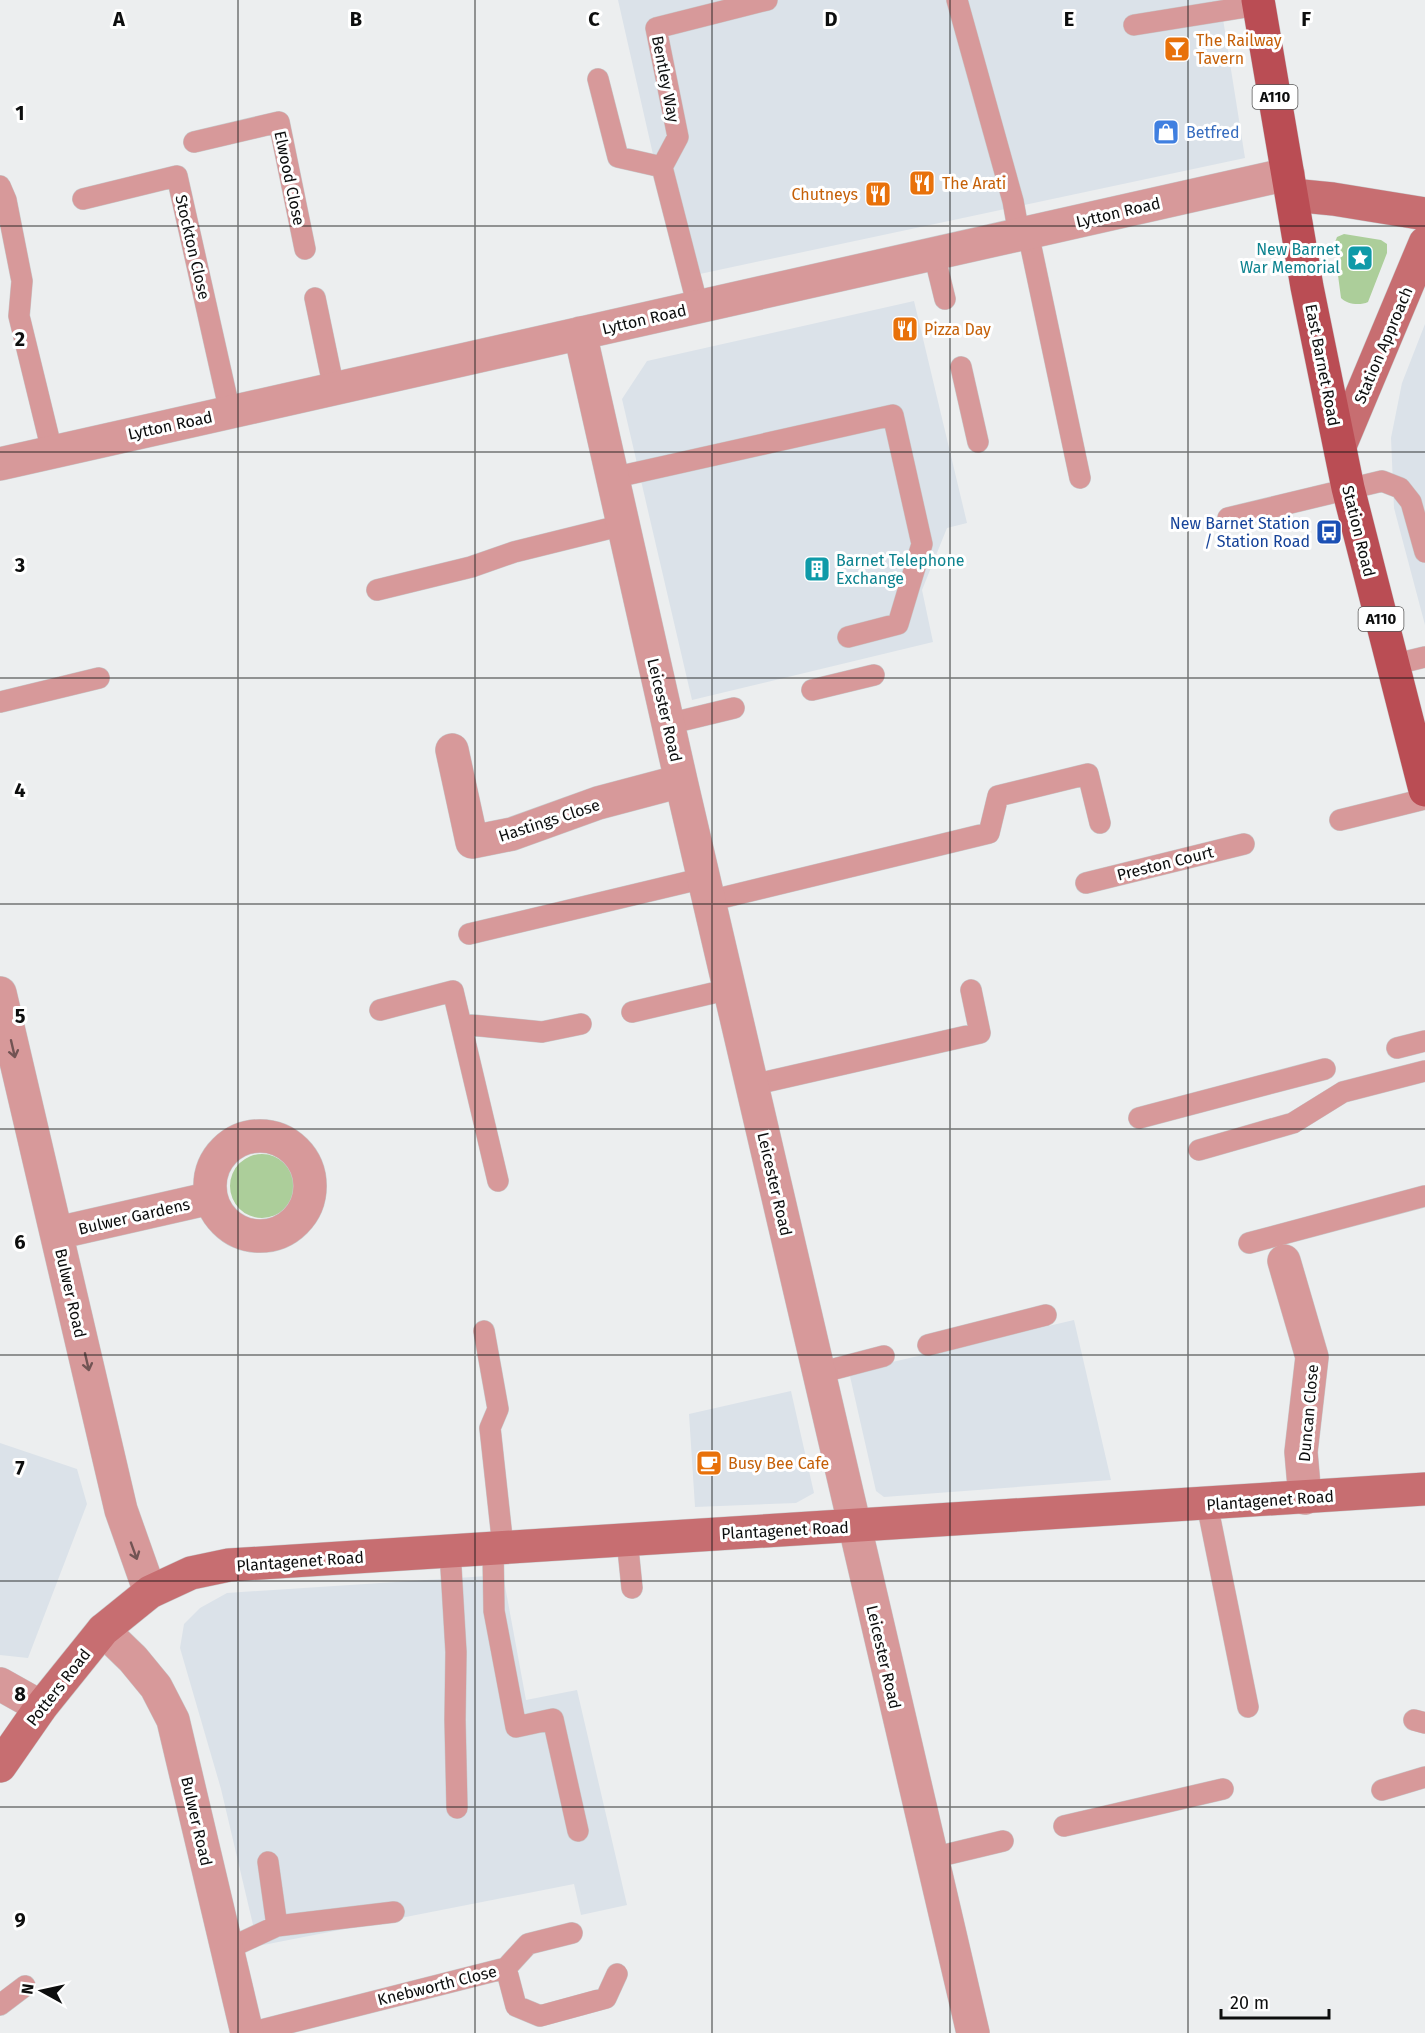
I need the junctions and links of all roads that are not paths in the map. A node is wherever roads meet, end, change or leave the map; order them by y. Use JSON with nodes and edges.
{"nodes":[{"id":1,"x":767,"y":0,"type":"edge"},
{"id":2,"x":957,"y":0,"type":"edge"},
{"id":3,"x":1258,"y":3,"type":"edge"},
{"id":4,"x":1134,"y":25,"type":"dead end"},
{"id":5,"x":598,"y":79,"type":"dead end"},
{"id":6,"x":194,"y":142,"type":"dead end"},
{"id":7,"x":662,"y":167,"type":"junction"},
{"id":8,"x":1290,"y":184,"type":"junction"},
{"id":9,"x":0,"y":186,"type":"edge"},
{"id":10,"x":83,"y":199,"type":"dead end"},
{"id":11,"x":1425,"y":214,"type":"edge"},
{"id":12,"x":1024,"y":234,"type":"junction"},
{"id":13,"x":1425,"y":243,"type":"edge"},
{"id":14,"x":305,"y":249,"type":"dead end"},
{"id":15,"x":934,"y":254,"type":"junction"},
{"id":16,"x":315,"y":298,"type":"dead end"},
{"id":17,"x":945,"y":299,"type":"dead end"},
{"id":18,"x":698,"y":307,"type":"junction"},
{"id":19,"x":580,"y":333,"type":"junction"},
{"id":20,"x":961,"y":367,"type":"dead end"},
{"id":21,"x":334,"y":389,"type":"junction"},
{"id":22,"x":230,"y":412,"type":"junction"},
{"id":23,"x":978,"y":442,"type":"dead end"},
{"id":24,"x":1340,"y":446,"type":"junction"},
{"id":25,"x":52,"y":451,"type":"junction"},
{"id":26,"x":0,"y":464,"type":"edge"},
{"id":27,"x":612,"y":478,"type":"junction"},
{"id":28,"x":1080,"y":478,"type":"dead end"},
{"id":29,"x":1348,"y":488,"type":"junction"},
{"id":30,"x":1228,"y":518,"type":"dead end"},
{"id":31,"x":622,"y":525,"type":"junction"},
{"id":32,"x":1425,"y":552,"type":"edge"},
{"id":33,"x":376,"y":590,"type":"dead end"},
{"id":34,"x":848,"y":637,"type":"dead end"},
{"id":35,"x":1425,"y":657,"type":"edge"},
{"id":36,"x":1392,"y":665,"type":"junction"},
{"id":37,"x":874,"y":675,"type":"dead end"},
{"id":38,"x":99,"y":678,"type":"dead end"},
{"id":39,"x":812,"y":690,"type":"dead end"},
{"id":40,"x":0,"y":702,"type":"edge"},
{"id":41,"x":734,"y":708,"type":"dead end"},
{"id":42,"x":668,"y":724,"type":"junction"},
{"id":43,"x":452,"y":750,"type":"dead end"},
{"id":44,"x":681,"y":781,"type":"junction"},
{"id":45,"x":1425,"y":790,"type":"edge"},
{"id":46,"x":1425,"y":799,"type":"edge"},
{"id":47,"x":1340,"y":820,"type":"dead end"},
{"id":48,"x":1100,"y":823,"type":"dead end"},
{"id":49,"x":1244,"y":844,"type":"dead end"},
{"id":50,"x":1086,"y":883,"type":"dead end"},
{"id":51,"x":706,"y":889,"type":"junction"},
{"id":52,"x":469,"y":934,"type":"dead end"},
{"id":53,"x":730,"y":989,"type":"junction"},
{"id":54,"x":971,"y":990,"type":"dead end"},
{"id":55,"x":0,"y":993,"type":"edge"},
{"id":56,"x":380,"y":1010,"type":"dead end"},
{"id":57,"x":632,"y":1012,"type":"dead end"},
{"id":58,"x":461,"y":1024,"type":"junction"},
{"id":59,"x":581,"y":1024,"type":"dead end"},
{"id":60,"x":1425,"y":1041,"type":"edge"},
{"id":61,"x":1397,"y":1048,"type":"dead end"},
{"id":62,"x":1325,"y":1069,"type":"dead end"},
{"id":63,"x":1425,"y":1071,"type":"edge"},
{"id":64,"x":752,"y":1085,"type":"junction"},
{"id":65,"x":1139,"y":1118,"type":"dead end"},
{"id":66,"x":1199,"y":1150,"type":"dead end"},
{"id":67,"x":498,"y":1181,"type":"dead end"},
{"id":68,"x":1425,"y":1196,"type":"edge"},
{"id":69,"x":211,"y":1198,"type":"dead end"},
{"id":70,"x":57,"y":1233,"type":"junction"},
{"id":71,"x":1250,"y":1243,"type":"dead end"},
{"id":72,"x":1284,"y":1262,"type":"dead end"},
{"id":73,"x":1046,"y":1315,"type":"dead end"},
{"id":74,"x":484,"y":1331,"type":"dead end"},
{"id":75,"x":928,"y":1345,"type":"dead end"},
{"id":76,"x":884,"y":1356,"type":"dead end"},
{"id":77,"x":819,"y":1373,"type":"junction"},
{"id":78,"x":1425,"y":1489,"type":"edge"},
{"id":79,"x":1305,"y":1498,"type":"junction"},
{"id":80,"x":1207,"y":1504,"type":"junction"},
{"id":81,"x":854,"y":1526,"type":"junction"},
{"id":82,"x":627,"y":1539,"type":"junction"},
{"id":83,"x":498,"y":1548,"type":"junction"},
{"id":84,"x":450,"y":1551,"type":"junction"},
{"id":85,"x":632,"y":1588,"type":"dead end"},
{"id":86,"x":150,"y":1592,"type":"junction"},
{"id":87,"x":103,"y":1630,"type":"junction"},
{"id":88,"x":0,"y":1684,"type":"edge"},
{"id":89,"x":41,"y":1707,"type":"junction"},
{"id":90,"x":1248,"y":1707,"type":"dead end"},
{"id":91,"x":0,"y":1766,"type":"edge"},
{"id":92,"x":1425,"y":1777,"type":"edge"},
{"id":93,"x":1223,"y":1789,"type":"dead end"},
{"id":94,"x":1382,"y":1790,"type":"dead end"},
{"id":95,"x":457,"y":1808,"type":"dead end"},
{"id":96,"x":1064,"y":1826,"type":"dead end"},
{"id":97,"x":578,"y":1831,"type":"dead end"},
{"id":98,"x":1003,"y":1841,"type":"dead end"},
{"id":99,"x":932,"y":1858,"type":"junction"},
{"id":100,"x":268,"y":1862,"type":"dead end"},
{"id":101,"x":394,"y":1912,"type":"dead end"},
{"id":102,"x":277,"y":1926,"type":"junction"},
{"id":103,"x":572,"y":1933,"type":"dead end"},
{"id":104,"x":227,"y":1946,"type":"junction"},
{"id":105,"x":506,"y":1968,"type":"junction"},
{"id":106,"x":616,"y":1974,"type":"dead end"},
{"id":107,"x":25,"y":1986,"type":"dead end"},
{"id":108,"x":0,"y":2005,"type":"edge"},
{"id":109,"x":248,"y":2033,"type":"edge"},
{"id":110,"x":973,"y":2033,"type":"edge"}],
"edges":[{"from":1,"to":7,"type":"lane","name":"Bentley Way"},
{"from":2,"to":12,"type":"lane"},
{"from":3,"to":4,"type":"lane"},
{"from":3,"to":8,"type":"main road","name":"East Barnet Road","number":"A110"},
{"from":5,"to":7,"type":"lane"},
{"from":6,"to":14,"type":"lane","name":"Elwood Close"},
{"from":7,"to":18,"type":"lane"},
{"from":8,"to":11,"type":"street"},
{"from":8,"to":12,"type":"street","name":"Lytton Road"},
{"from":8,"to":24,"type":"main road","name":"East Barnet Road","number":"A110"},
{"from":9,"to":25,"type":"lane"},
{"from":10,"to":22,"type":"lane","name":"Stockton Close"},
{"from":12,"to":15,"type":"street","name":"Lytton Road"},
{"from":12,"to":28,"type":"lane"},
{"from":13,"to":24,"type":"street","name":"Station Approach"},
{"from":15,"to":17,"type":"lane"},
{"from":15,"to":18,"type":"street","name":"Lytton Road"},
{"from":16,"to":21,"type":"lane"},
{"from":18,"to":19,"type":"street","name":"Lytton Road"},
{"from":19,"to":21,"type":"street","name":"Lytton Road"},
{"from":19,"to":27,"type":"street","name":"Leicester Road"},
{"from":20,"to":23,"type":"lane"},
{"from":21,"to":22,"type":"street","name":"Lytton Road"},
{"from":22,"to":25,"type":"street","name":"Lytton Road"},
{"from":24,"to":29,"type":"main road","name":"Station Road","number":"A110"},
{"from":25,"to":26,"type":"street","name":"Lytton Road"},
{"from":27,"to":31,"type":"street","name":"Leicester Road"},
{"from":27,"to":34,"type":"lane"},
{"from":29,"to":30,"type":"lane"},
{"from":29,"to":32,"type":"lane"},
{"from":29,"to":36,"type":"main road","name":"Station Road","number":"A110"},
{"from":31,"to":33,"type":"lane"},
{"from":31,"to":42,"type":"street","name":"Leicester Road"},
{"from":35,"to":36,"type":"lane"},
{"from":36,"to":45,"type":"main road","name":"Station Road","number":"A110"},
{"from":37,"to":39,"type":"lane"},
{"from":38,"to":40,"type":"lane"},
{"from":41,"to":42,"type":"lane"},
{"from":42,"to":44,"type":"street","name":"Leicester Road"},
{"from":43,"to":44,"type":"street","name":"Hastings Close"},
{"from":44,"to":51,"type":"street","name":"Leicester Road"},
{"from":46,"to":47,"type":"lane"},
{"from":48,"to":51,"type":"lane"},
{"from":49,"to":50,"type":"lane","name":"Preston Court"},
{"from":51,"to":52,"type":"lane"},
{"from":51,"to":53,"type":"street","name":"Leicester Road"},
{"from":53,"to":57,"type":"lane"},
{"from":53,"to":64,"type":"street","name":"Leicester Road"},
{"from":54,"to":64,"type":"lane"},
{"from":55,"to":70,"type":"street","name":"Bulwer Road","one_way":true},
{"from":56,"to":58,"type":"lane"},
{"from":58,"to":59,"type":"lane"},
{"from":58,"to":67,"type":"lane"},
{"from":60,"to":61,"type":"lane"},
{"from":62,"to":65,"type":"lane"},
{"from":63,"to":66,"type":"lane"},
{"from":64,"to":77,"type":"street","name":"Leicester Road"},
{"from":68,"to":71,"type":"lane"},
{"from":69,"to":70,"type":"street","name":"Bulwer Gardens"},
{"from":70,"to":86,"type":"street","name":"Bulwer Road","one_way":true},
{"from":72,"to":79,"type":"street","name":"Duncan Close"},
{"from":73,"to":75,"type":"lane"},
{"from":74,"to":83,"type":"lane"},
{"from":76,"to":77,"type":"lane"},
{"from":77,"to":81,"type":"street","name":"Leicester Road"},
{"from":78,"to":79,"type":"street","name":"Plantagenet Road"},
{"from":79,"to":80,"type":"street","name":"Plantagenet Road"},
{"from":80,"to":81,"type":"street","name":"Plantagenet Road"},
{"from":80,"to":90,"type":"lane"},
{"from":81,"to":82,"type":"street","name":"Plantagenet Road"},
{"from":81,"to":99,"type":"street","name":"Leicester Road"},
{"from":82,"to":83,"type":"street","name":"Plantagenet Road"},
{"from":82,"to":85,"type":"lane"},
{"from":83,"to":84,"type":"street","name":"Plantagenet Road"},
{"from":83,"to":97,"type":"lane"},
{"from":84,"to":86,"type":"street","name":"Plantagenet Road"},
{"from":84,"to":95,"type":"lane"},
{"from":86,"to":87,"type":"street","name":"Potters Road"},
{"from":87,"to":89,"type":"street","name":"Potters Road"},
{"from":87,"to":104,"type":"street","name":"Bulwer Road"},
{"from":88,"to":89,"type":"street"},
{"from":89,"to":91,"type":"street","name":"Potters Road"},
{"from":92,"to":94,"type":"lane"},
{"from":93,"to":96,"type":"lane"},
{"from":98,"to":99,"type":"lane"},
{"from":99,"to":110,"type":"street","name":"Leicester Road"},
{"from":100,"to":102,"type":"lane"},
{"from":101,"to":102,"type":"lane"},
{"from":102,"to":104,"type":"lane"},
{"from":103,"to":105,"type":"lane"},
{"from":104,"to":109,"type":"street","name":"Bulwer Road"},
{"from":105,"to":106,"type":"lane","name":"Knebworth Close"},
{"from":105,"to":109,"type":"lane","name":"Knebworth Close"},
{"from":107,"to":108,"type":"lane"}]}
